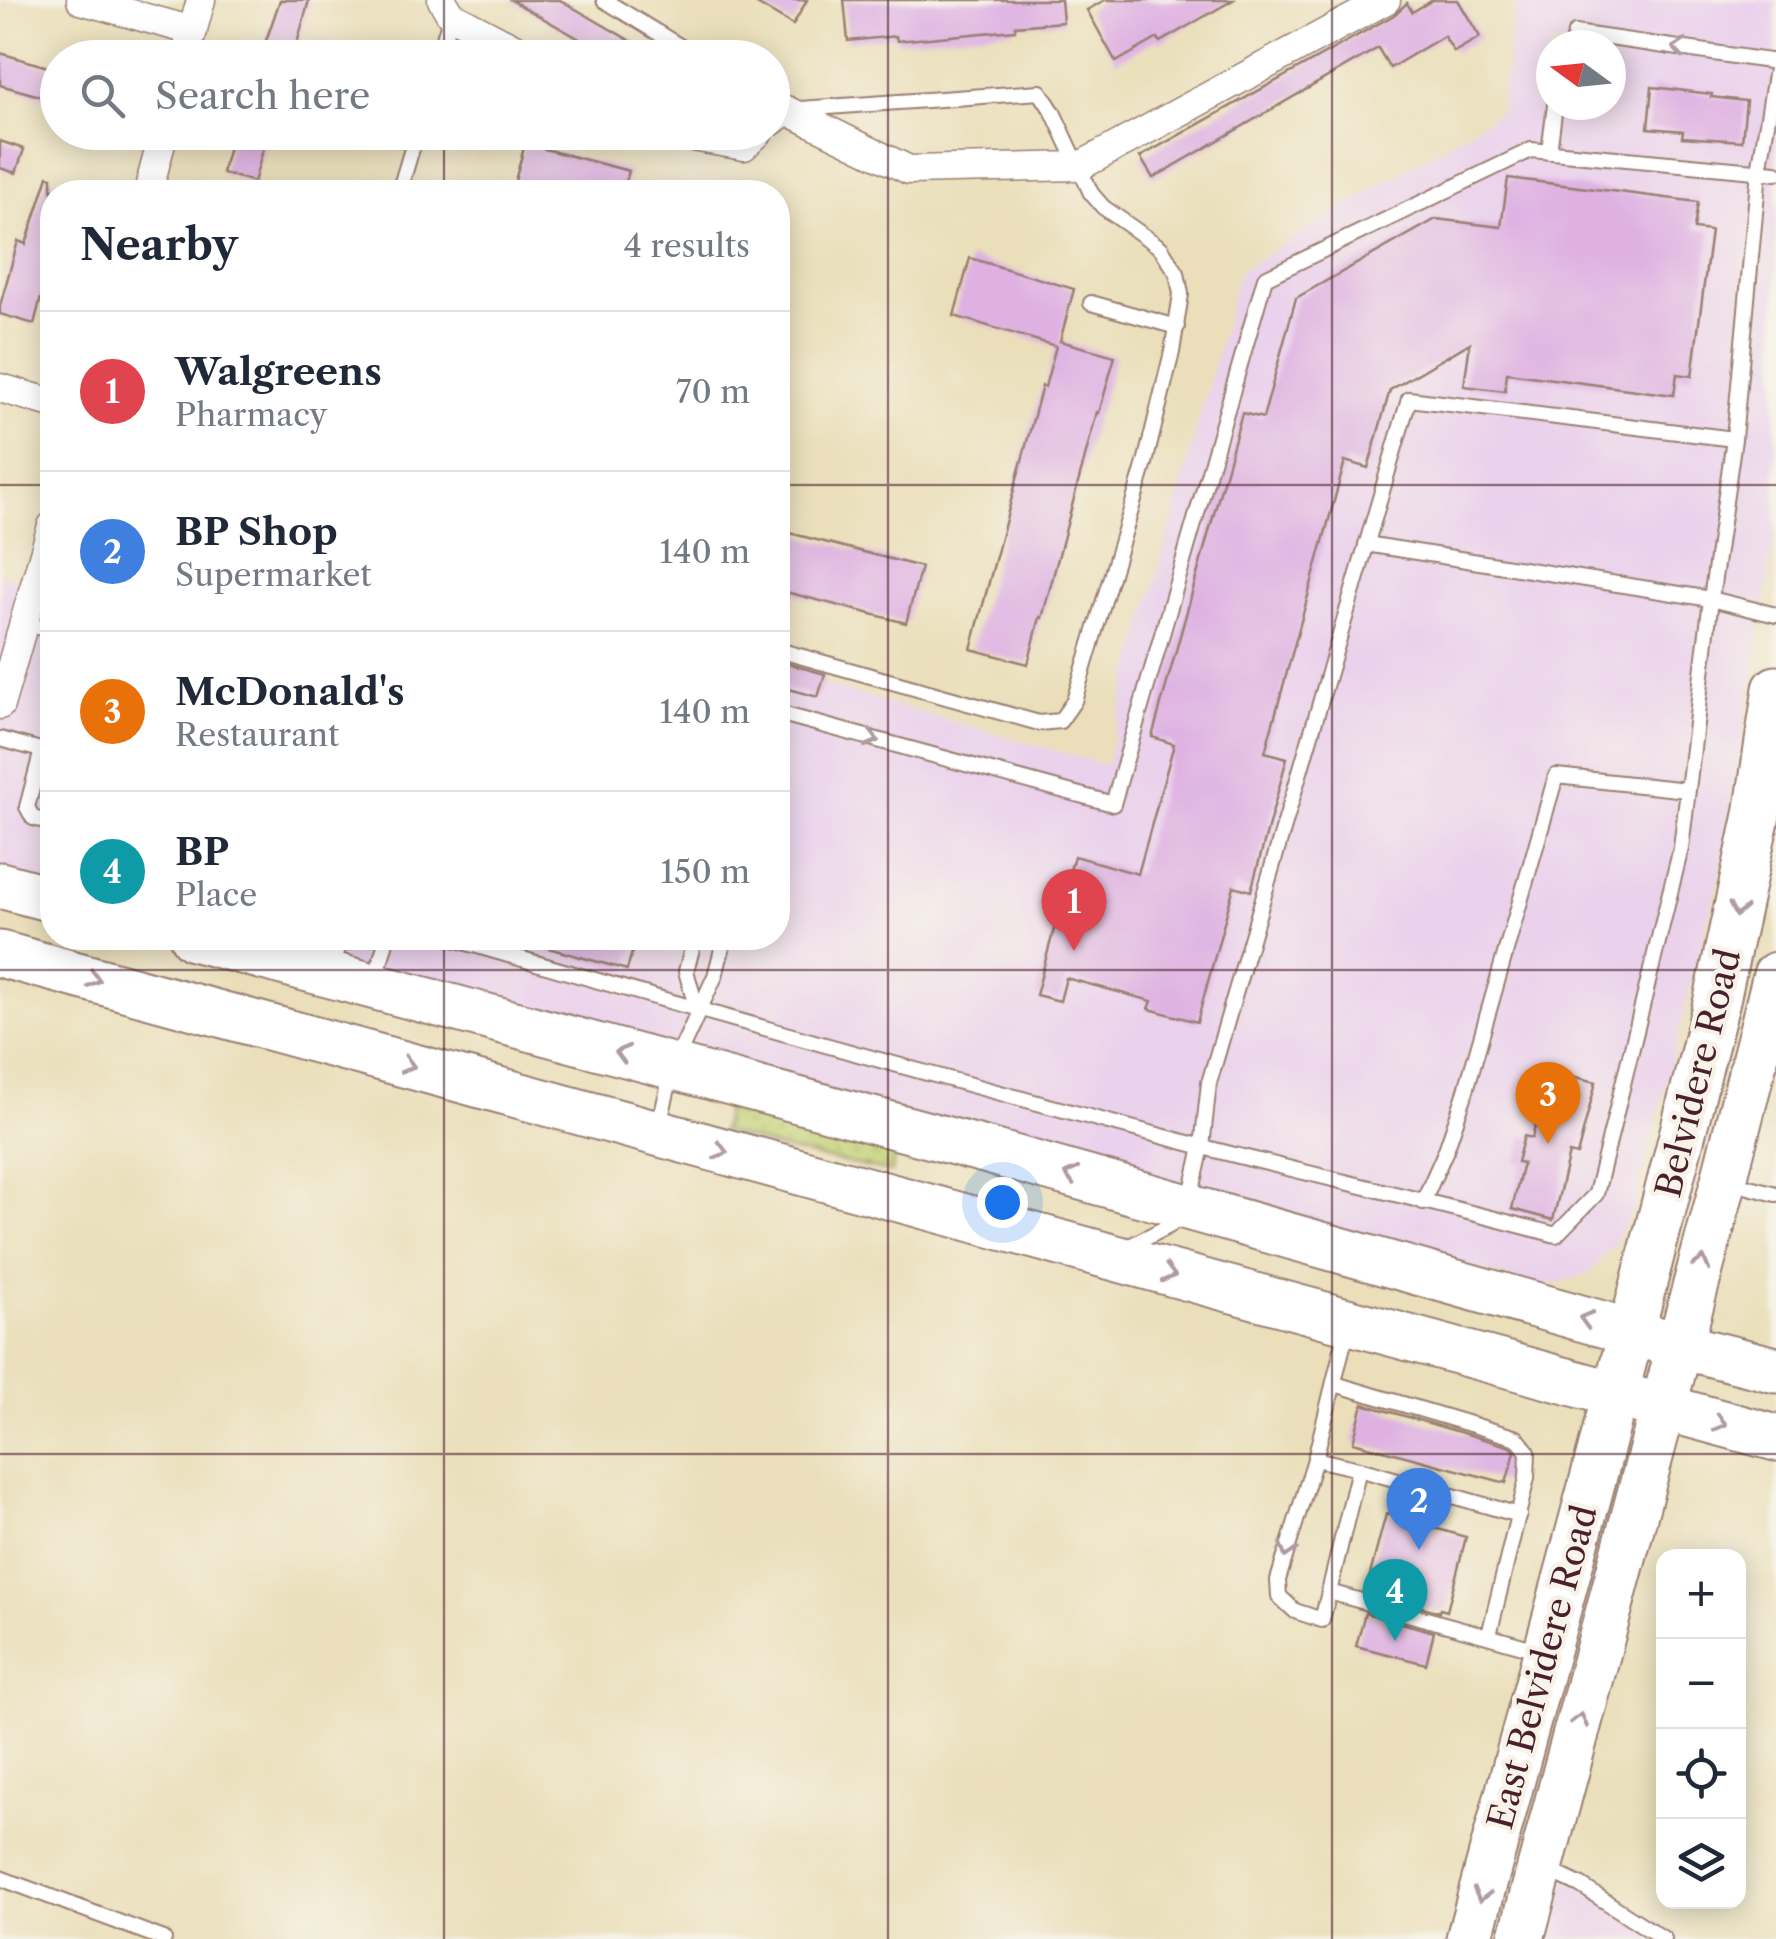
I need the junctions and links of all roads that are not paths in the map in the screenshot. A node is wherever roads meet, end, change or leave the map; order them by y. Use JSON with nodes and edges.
{"nodes":[{"id":1,"x":81,"y":0,"type":"edge"},
{"id":2,"x":201,"y":0,"type":"edge"},
{"id":3,"x":604,"y":0,"type":"edge"},
{"id":4,"x":1386,"y":0,"type":"edge"},
{"id":5,"x":446,"y":8,"type":"edge"},
{"id":6,"x":179,"y":40,"type":"edge"},
{"id":7,"x":190,"y":40,"type":"edge"},
{"id":8,"x":441,"y":40,"type":"edge"},
{"id":9,"x":502,"y":40,"type":"edge"},
{"id":10,"x":670,"y":40,"type":"edge"},
{"id":11,"x":1626,"y":41,"type":"edge"},
{"id":12,"x":1776,"y":66,"type":"edge"},
{"id":13,"x":790,"y":110,"type":"edge"},
{"id":14,"x":790,"y":117,"type":"edge"},
{"id":15,"x":1553,"y":120,"type":"edge"},
{"id":16,"x":159,"y":150,"type":"edge"},
{"id":17,"x":412,"y":150,"type":"edge"},
{"id":18,"x":1549,"y":152,"type":"junction"},
{"id":19,"x":1080,"y":166,"type":"junction"},
{"id":20,"x":1759,"y":171,"type":"junction"},
{"id":21,"x":1776,"y":173,"type":"edge"},
{"id":22,"x":151,"y":180,"type":"edge"},
{"id":23,"x":403,"y":180,"type":"edge"},
{"id":24,"x":1091,"y":304,"type":"dead end"},
{"id":25,"x":1177,"y":327,"type":"junction"},
{"id":26,"x":0,"y":388,"type":"edge"},
{"id":27,"x":40,"y":400,"type":"edge"},
{"id":28,"x":1734,"y":439,"type":"junction"},
{"id":29,"x":1366,"y":544,"type":"junction"},
{"id":30,"x":40,"y":568,"type":"edge"},
{"id":31,"x":1712,"y":599,"type":"junction"},
{"id":32,"x":1776,"y":614,"type":"edge"},
{"id":33,"x":24,"y":623,"type":"junction"},
{"id":34,"x":40,"y":628,"type":"edge"},
{"id":35,"x":790,"y":657,"type":"edge"},
{"id":36,"x":1776,"y":690,"type":"edge"},
{"id":37,"x":0,"y":705,"type":"edge"},
{"id":38,"x":790,"y":716,"type":"edge"},
{"id":39,"x":0,"y":739,"type":"edge"},
{"id":40,"x":40,"y":749,"type":"edge"},
{"id":41,"x":40,"y":771,"type":"edge"},
{"id":42,"x":1688,"y":790,"type":"junction"},
{"id":43,"x":40,"y":820,"type":"edge"},
{"id":44,"x":0,"y":885,"type":"edge"},
{"id":45,"x":40,"y":897,"type":"edge"},
{"id":46,"x":289,"y":950,"type":"edge"},
{"id":47,"x":384,"y":950,"type":"edge"},
{"id":48,"x":513,"y":950,"type":"edge"},
{"id":49,"x":692,"y":950,"type":"edge"},
{"id":50,"x":721,"y":950,"type":"edge"},
{"id":51,"x":0,"y":954,"type":"edge"},
{"id":52,"x":335,"y":956,"type":"edge"},
{"id":53,"x":374,"y":986,"type":"junction"},
{"id":54,"x":1774,"y":991,"type":"edge"},
{"id":55,"x":698,"y":1010,"type":"junction"},
{"id":56,"x":673,"y":1067,"type":"junction"},
{"id":57,"x":657,"y":1133,"type":"junction"},
{"id":58,"x":1202,"y":1147,"type":"junction"},
{"id":59,"x":1724,"y":1180,"type":"junction"},
{"id":60,"x":1776,"y":1194,"type":"edge"},
{"id":61,"x":1422,"y":1202,"type":"junction"},
{"id":62,"x":1188,"y":1208,"type":"junction"},
{"id":63,"x":1107,"y":1257,"type":"junction"},
{"id":64,"x":1348,"y":1323,"type":"junction"},
{"id":65,"x":1632,"y":1332,"type":"junction"},
{"id":66,"x":1680,"y":1346,"type":"junction"},
{"id":67,"x":1776,"y":1370,"type":"edge"},
{"id":68,"x":1335,"y":1384,"type":"junction"},
{"id":69,"x":1616,"y":1395,"type":"junction"},
{"id":70,"x":1664,"y":1408,"type":"junction"},
{"id":71,"x":1776,"y":1438,"type":"edge"},
{"id":72,"x":1315,"y":1459,"type":"junction"},
{"id":73,"x":1358,"y":1469,"type":"junction"},
{"id":74,"x":1518,"y":1515,"type":"junction"},
{"id":75,"x":1329,"y":1592,"type":"junction"},
{"id":76,"x":1488,"y":1635,"type":"junction"},
{"id":77,"x":1546,"y":1652,"type":"junction"},
{"id":78,"x":1541,"y":1867,"type":"junction"},
{"id":79,"x":0,"y":1878,"type":"edge"},
{"id":80,"x":164,"y":1939,"type":"edge"},
{"id":81,"x":1468,"y":1939,"type":"edge"},
{"id":82,"x":1521,"y":1939,"type":"edge"},
{"id":83,"x":1664,"y":1939,"type":"edge"}],
"edges":[{"from":1,"to":6,"type":"street"},
{"from":2,"to":7,"type":"street"},
{"from":3,"to":10,"type":"lane"},
{"from":4,"to":19,"type":"street"},
{"from":5,"to":8,"type":"lane"},
{"from":5,"to":9,"type":"street"},
{"from":12,"to":11,"type":"lane","one_way":true},
{"from":12,"to":20,"type":"lane"},
{"from":13,"to":19,"type":"lane"},
{"from":14,"to":19,"type":"street"},
{"from":15,"to":18,"type":"lane"},
{"from":16,"to":22,"type":"street"},
{"from":17,"to":23,"type":"lane"},
{"from":18,"to":20,"type":"lane"},
{"from":38,"to":18,"type":"lane","one_way":true},
{"from":19,"to":25,"type":"lane"},
{"from":20,"to":21,"type":"lane"},
{"from":20,"to":28,"type":"lane"},
{"from":24,"to":25,"type":"lane"},
{"from":25,"to":35,"type":"lane"},
{"from":26,"to":27,"type":"street"},
{"from":28,"to":29,"type":"lane"},
{"from":28,"to":31,"type":"lane"},
{"from":29,"to":31,"type":"lane"},
{"from":29,"to":58,"type":"lane"},
{"from":30,"to":33,"type":"street"},
{"from":31,"to":32,"type":"lane"},
{"from":31,"to":42,"type":"lane"},
{"from":33,"to":34,"type":"lane"},
{"from":33,"to":37,"type":"street"},
{"from":36,"to":65,"type":"main road","name":"Belvidere Road","one_way":true},
{"from":39,"to":40,"type":"lane"},
{"from":41,"to":43,"type":"lane"},
{"from":42,"to":61,"type":"lane"},
{"from":42,"to":61,"type":"lane"},
{"from":44,"to":45,"type":"main road"},
{"from":46,"to":52,"type":"main road"},
{"from":47,"to":53,"type":"lane"},
{"from":48,"to":55,"type":"lane"},
{"from":49,"to":55,"type":"lane"},
{"from":50,"to":55,"type":"lane"},
{"from":51,"to":57,"type":"main road","one_way":true},
{"from":52,"to":53,"type":"main road"},
{"from":56,"to":53,"type":"main road","one_way":true},
{"from":54,"to":59,"type":"main road","name":"Belvidere Road"},
{"from":55,"to":56,"type":"lane"},
{"from":55,"to":58,"type":"lane"},
{"from":56,"to":57,"type":"lane"},
{"from":62,"to":56,"type":"main road","one_way":true},
{"from":57,"to":63,"type":"main road","one_way":true},
{"from":58,"to":61,"type":"lane"},
{"from":58,"to":62,"type":"lane"},
{"from":59,"to":60,"type":"lane"},
{"from":66,"to":59,"type":"main road","name":"Belvidere Road","one_way":true},
{"from":62,"to":63,"type":"lane"},
{"from":65,"to":62,"type":"main road","one_way":true},
{"from":63,"to":64,"type":"main road","one_way":true},
{"from":64,"to":68,"type":"lane"},
{"from":64,"to":69,"type":"main road"},
{"from":65,"to":66,"type":"main road"},
{"from":65,"to":69,"type":"main road","name":"Belvidere Road"},
{"from":66,"to":67,"type":"main road"},
{"from":66,"to":70,"type":"main road","name":"Belvidere Road"},
{"from":68,"to":72,"type":"lane"},
{"from":68,"to":74,"type":"lane"},
{"from":69,"to":70,"type":"main road"},
{"from":69,"to":77,"type":"main road","name":"East Belvidere Road"},
{"from":70,"to":71,"type":"main road","one_way":true},
{"from":78,"to":70,"type":"main road","name":"East Belvidere Road","one_way":true},
{"from":72,"to":73,"type":"lane"},
{"from":72,"to":75,"type":"lane","one_way":true},
{"from":73,"to":74,"type":"lane"},
{"from":73,"to":75,"type":"lane"},
{"from":74,"to":76,"type":"lane"},
{"from":75,"to":76,"type":"lane"},
{"from":76,"to":77,"type":"lane"},
{"from":77,"to":81,"type":"main road","name":"East Belvidere Road","one_way":true},
{"from":78,"to":82,"type":"main road","name":"East Belvidere Road"},
{"from":78,"to":83,"type":"lane"},
{"from":79,"to":80,"type":"lane"}]}
